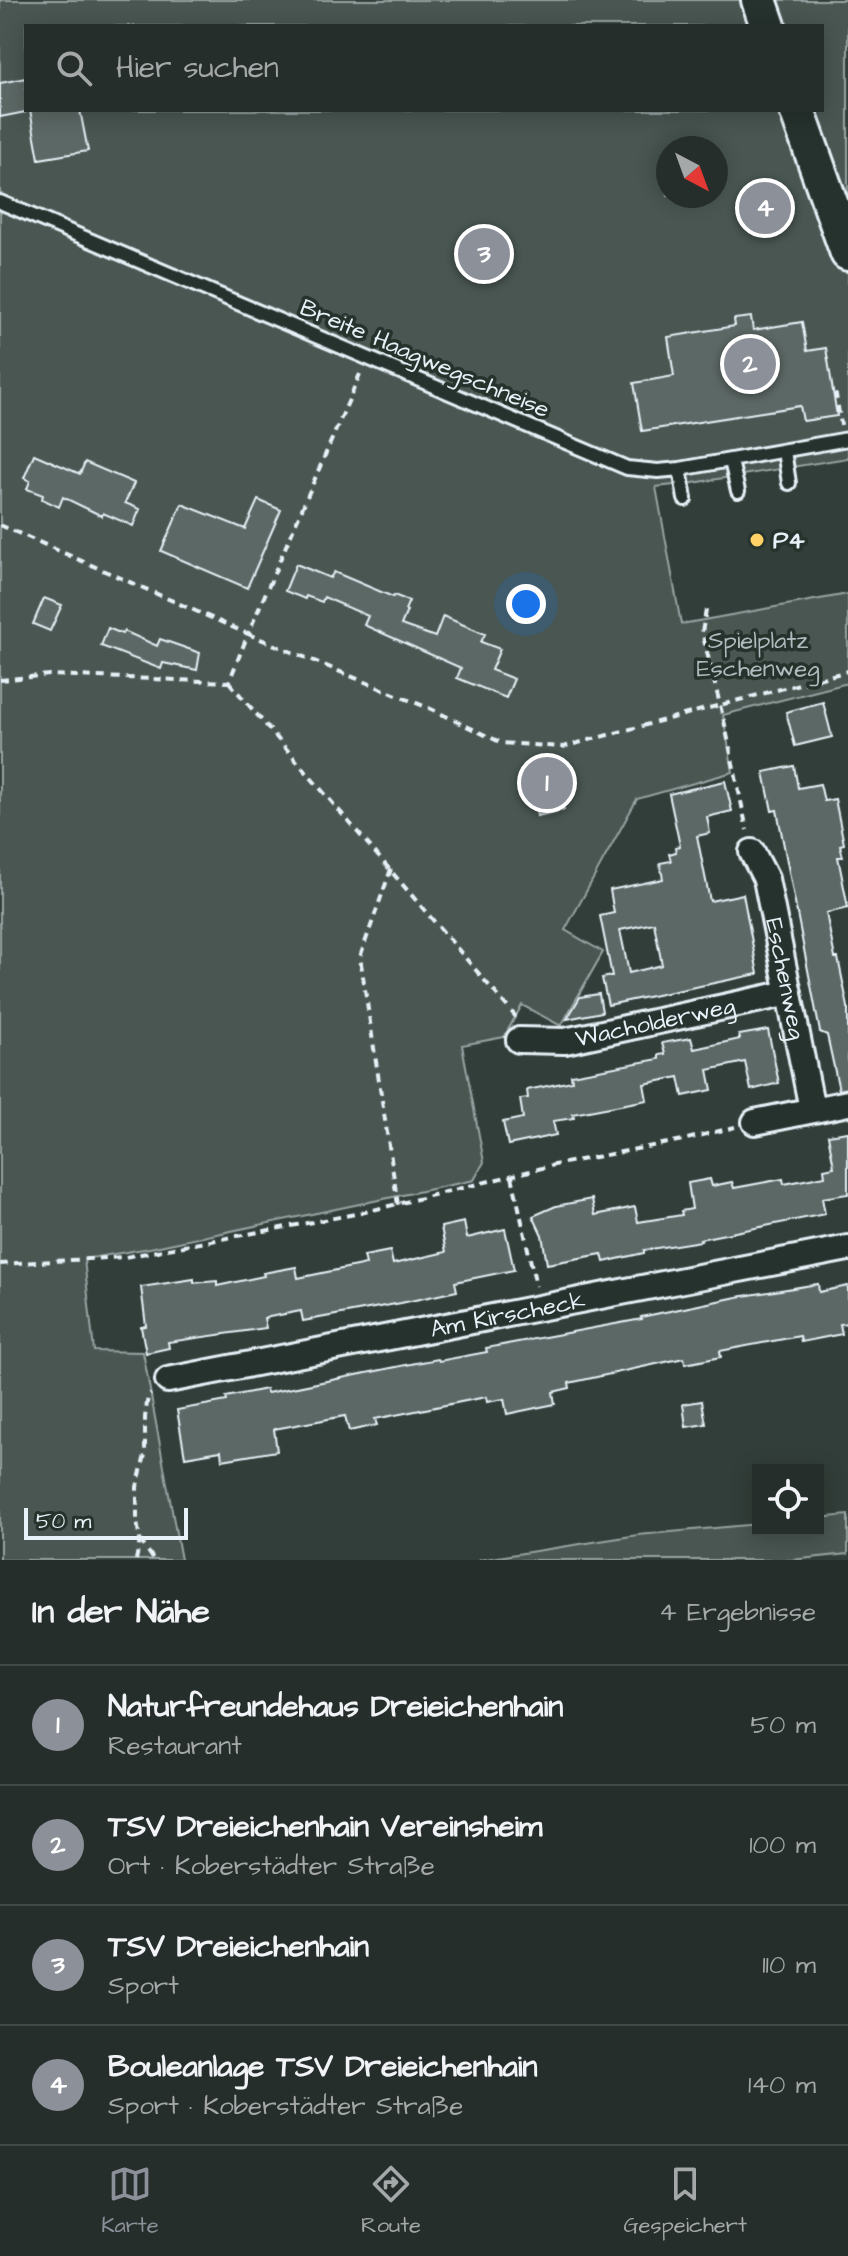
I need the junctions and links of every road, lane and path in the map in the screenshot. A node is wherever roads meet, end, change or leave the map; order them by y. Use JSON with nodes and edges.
{"nodes":[{"id":1,"x":759,"y":0,"type":"edge"},
{"id":2,"x":767,"y":24,"type":"edge"},
{"id":3,"x":798,"y":112,"type":"edge"},
{"id":4,"x":0,"y":202,"type":"edge"},
{"id":5,"x":848,"y":253,"type":"edge"},
{"id":6,"x":367,"y":357,"type":"junction"},
{"id":7,"x":833,"y":395,"type":"dead end"},
{"id":8,"x":846,"y":439,"type":"edge"},
{"id":9,"x":784,"y":451,"type":"junction"},
{"id":10,"x":731,"y":461,"type":"junction"},
{"id":11,"x":680,"y":469,"type":"junction"},
{"id":12,"x":789,"y":483,"type":"dead end"},
{"id":13,"x":738,"y":491,"type":"dead end"},
{"id":14,"x":685,"y":499,"type":"dead end"},
{"id":15,"x":0,"y":525,"type":"edge"},
{"id":16,"x":706,"y":610,"type":"dead end"},
{"id":17,"x":248,"y":634,"type":"junction"},
{"id":18,"x":848,"y":671,"type":"edge"},
{"id":19,"x":0,"y":680,"type":"edge"},
{"id":20,"x":229,"y":682,"type":"junction"},
{"id":21,"x":720,"y":706,"type":"junction"},
{"id":22,"x":752,"y":852,"type":"joint"},
{"id":23,"x":391,"y":869,"type":"junction"},
{"id":24,"x":789,"y":993,"type":"junction"},
{"id":25,"x":519,"y":1040,"type":"joint"},
{"id":26,"x":848,"y":1103,"type":"edge"},
{"id":27,"x":812,"y":1109,"type":"junction"},
{"id":28,"x":755,"y":1122,"type":"joint"},
{"id":29,"x":512,"y":1176,"type":"junction"},
{"id":30,"x":398,"y":1205,"type":"junction"},
{"id":31,"x":848,"y":1248,"type":"edge"},
{"id":32,"x":0,"y":1264,"type":"edge"},
{"id":33,"x":541,"y":1308,"type":"junction"},
{"id":34,"x":168,"y":1380,"type":"joint"},
{"id":35,"x":140,"y":1540,"type":"junction"},
{"id":36,"x":136,"y":1560,"type":"edge"},
{"id":37,"x":154,"y":1560,"type":"edge"}],
"edges":[{"from":1,"to":2,"type":"street"},
{"from":3,"to":5,"type":"street"},
{"from":4,"to":6,"type":"lane","name":"Breite Haagwegschneise"},
{"from":6,"to":11,"type":"lane","name":"Breite Haagwegschneise"},
{"from":6,"to":17,"type":"path"},
{"from":7,"to":8,"type":"path"},
{"from":8,"to":9,"type":"lane","name":"Breite Haagwegschneise"},
{"from":9,"to":10,"type":"lane","name":"Breite Haagwegschneise"},
{"from":9,"to":12,"type":"lane"},
{"from":10,"to":11,"type":"lane","name":"Breite Haagwegschneise"},
{"from":10,"to":13,"type":"lane"},
{"from":11,"to":14,"type":"lane"},
{"from":15,"to":17,"type":"path"},
{"from":16,"to":21,"type":"path"},
{"from":17,"to":20,"type":"path"},
{"from":17,"to":21,"type":"path"},
{"from":18,"to":21,"type":"path"},
{"from":19,"to":20,"type":"path"},
{"from":20,"to":23,"type":"path"},
{"from":21,"to":22,"type":"path"},
{"from":22,"to":24,"type":"street","name":"Eschenweg"},
{"from":23,"to":25,"type":"path"},
{"from":23,"to":30,"type":"path"},
{"from":24,"to":25,"type":"street","name":"Wacholderweg"},
{"from":24,"to":27,"type":"street","name":"Eschenweg"},
{"from":26,"to":27,"type":"street"},
{"from":27,"to":28,"type":"street"},
{"from":28,"to":29,"type":"path"},
{"from":29,"to":30,"type":"path"},
{"from":29,"to":33,"type":"path"},
{"from":30,"to":32,"type":"path"},
{"from":31,"to":33,"type":"street","name":"Am Kirscheck"},
{"from":33,"to":34,"type":"street","name":"Am Kirscheck"},
{"from":34,"to":35,"type":"path"},
{"from":35,"to":36,"type":"path"},
{"from":35,"to":37,"type":"path"}]}
